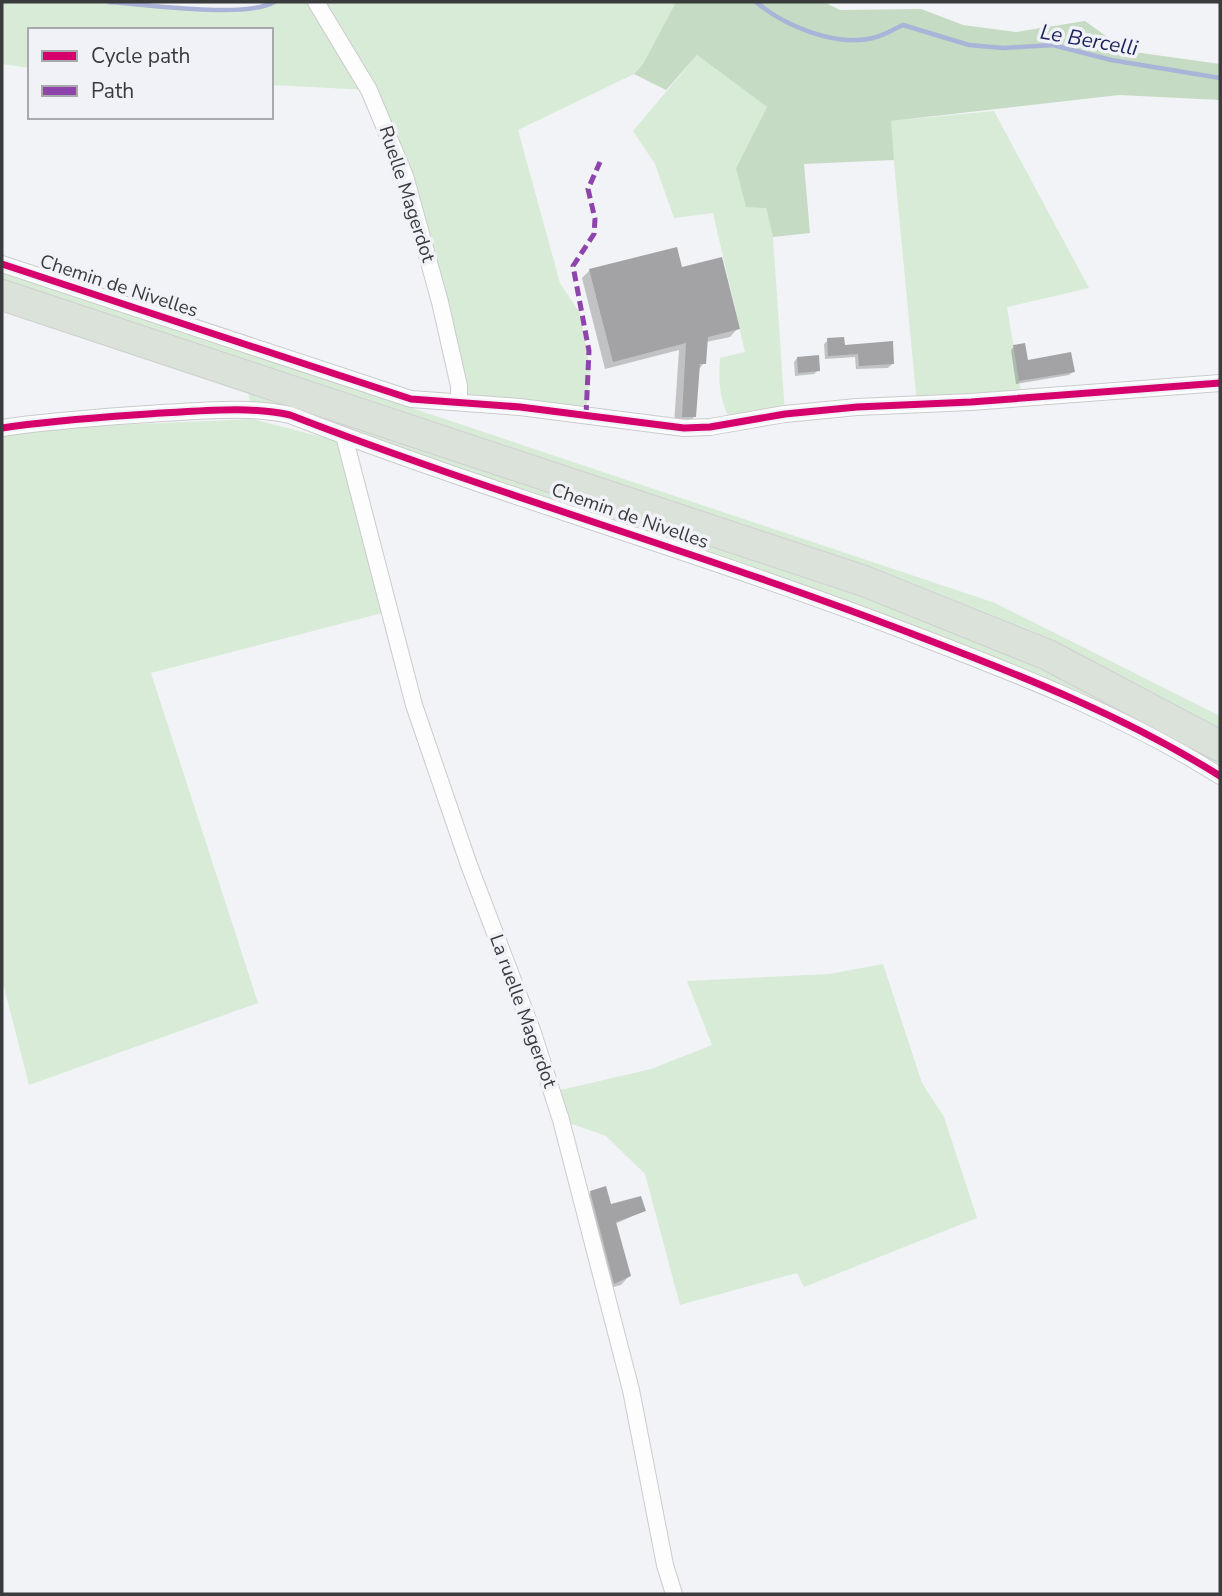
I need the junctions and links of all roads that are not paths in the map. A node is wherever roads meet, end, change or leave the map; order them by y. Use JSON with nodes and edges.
{"nodes":[{"id":1,"x":316,"y":2,"type":"edge"},
{"id":2,"x":2,"y":264,"type":"edge"},
{"id":3,"x":2,"y":295,"type":"edge"},
{"id":4,"x":1220,"y":383,"type":"edge"},
{"id":5,"x":459,"y":401,"type":"junction"},
{"id":6,"x":2,"y":428,"type":"edge"},
{"id":7,"x":344,"y":436,"type":"junction"},
{"id":8,"x":1220,"y":746,"type":"edge"},
{"id":9,"x":1220,"y":776,"type":"edge"},
{"id":10,"x":674,"y":1594,"type":"edge"}],
"edges":[{"from":1,"to":5,"type":"street","name":"Ruelle Magerdot"},
{"from":2,"to":5,"type":"street","name":"Chemin de Nivelles"},
{"from":3,"to":8,"type":"highway"},
{"from":4,"to":5,"type":"street","name":"Chemin de Nivelles"},
{"from":6,"to":7,"type":"street","name":"Chemin de Nivelles"},
{"from":7,"to":9,"type":"street","name":"Chemin de Nivelles"},
{"from":7,"to":10,"type":"street","name":"La ruelle Magerdot"}]}
